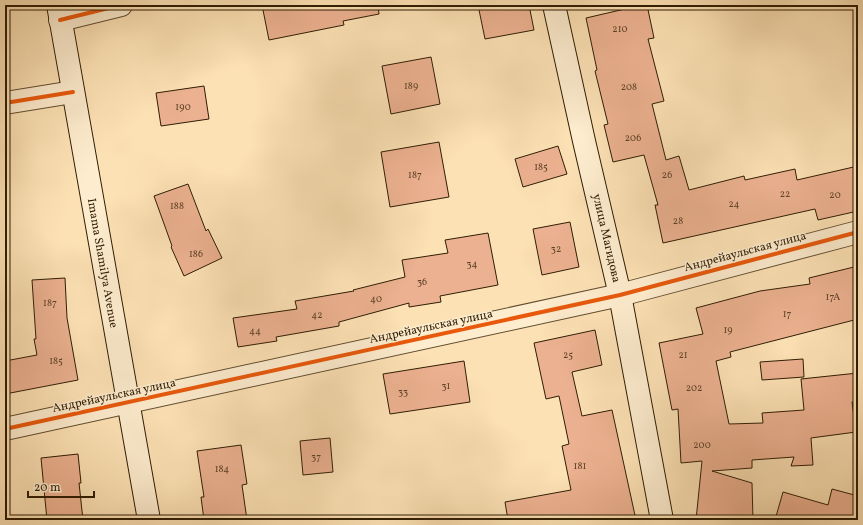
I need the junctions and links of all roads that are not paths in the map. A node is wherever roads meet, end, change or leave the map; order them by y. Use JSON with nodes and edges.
{"nodes":[{"id":1,"x":121,"y":5,"type":"edge"},
{"id":2,"x":554,"y":5,"type":"edge"},
{"id":3,"x":59,"y":12,"type":"edge"},
{"id":4,"x":73,"y":92,"type":"junction"},
{"id":5,"x":5,"y":103,"type":"edge"},
{"id":6,"x":858,"y":232,"type":"edge"},
{"id":7,"x":620,"y":295,"type":"junction"},
{"id":8,"x":127,"y":402,"type":"junction"},
{"id":9,"x":5,"y":429,"type":"edge"},
{"id":10,"x":149,"y":520,"type":"edge"},
{"id":11,"x":662,"y":520,"type":"edge"}],
"edges":[{"from":1,"to":3,"type":"main road"},
{"from":2,"to":7,"type":"main road","name":"улица Магидова"},
{"from":3,"to":4,"type":"main road","name":"Imama Shamilya Avenue"},
{"from":4,"to":5,"type":"main road"},
{"from":4,"to":8,"type":"main road","name":"Imama Shamilya Avenue"},
{"from":6,"to":7,"type":"main road","name":"Андрейаульская улица"},
{"from":7,"to":8,"type":"main road","name":"Андрейаульская улица"},
{"from":7,"to":11,"type":"main road","name":"улица Магидова"},
{"from":8,"to":9,"type":"main road","name":"Андрейаульская улица"},
{"from":8,"to":10,"type":"main road","name":"Imama Shamilya Avenue"}]}
